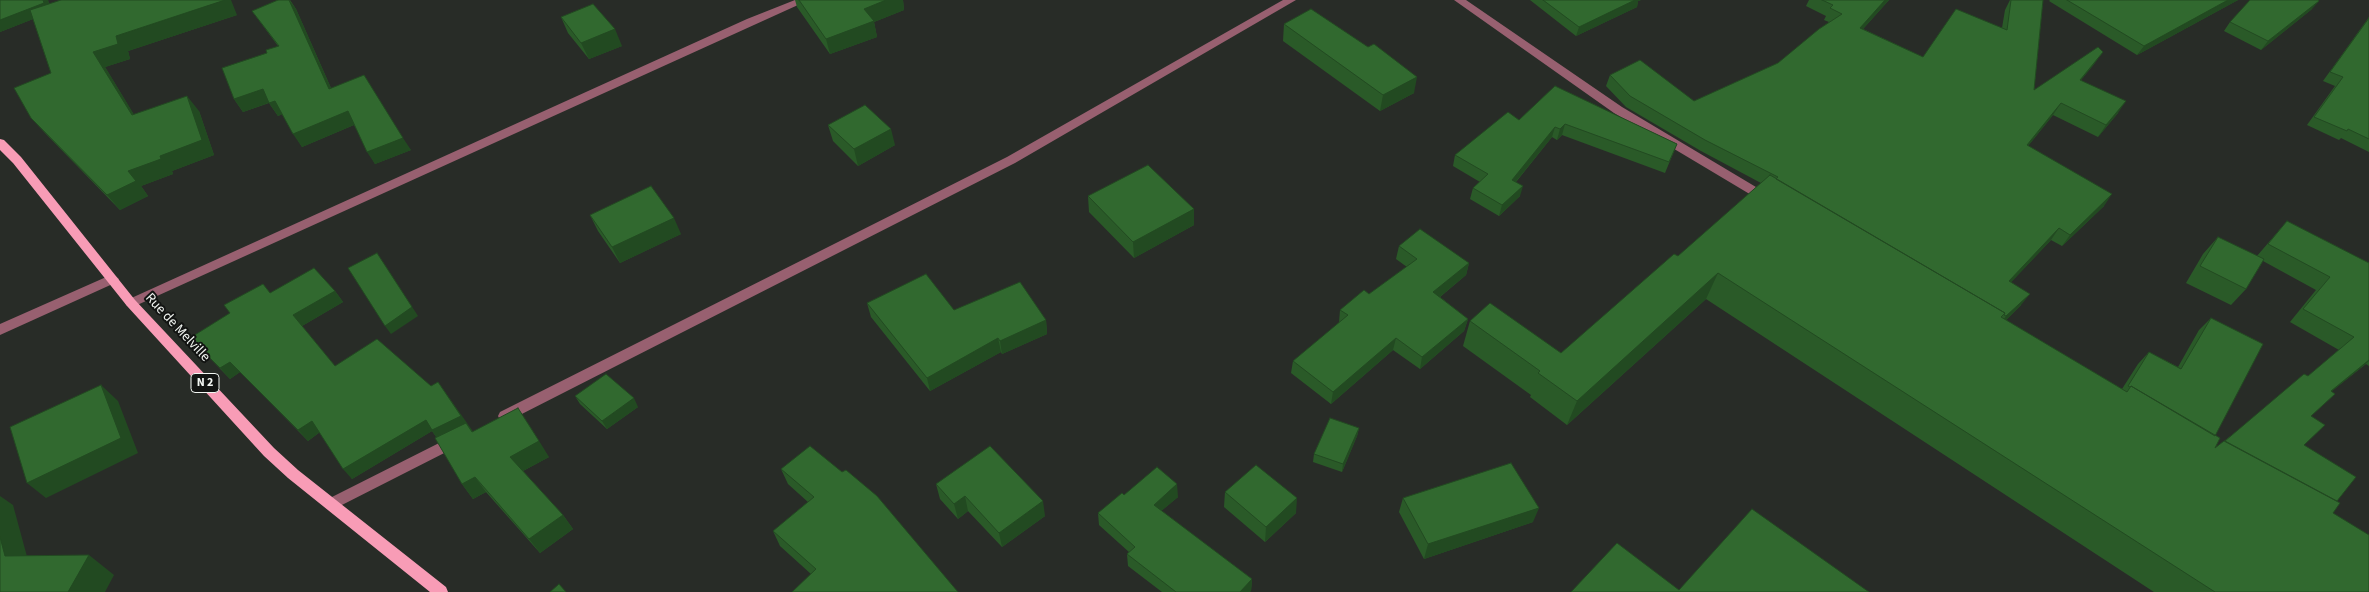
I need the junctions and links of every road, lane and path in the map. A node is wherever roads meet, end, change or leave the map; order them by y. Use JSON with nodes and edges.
{"nodes":[{"id":1,"x":804,"y":0,"type":"edge"},
{"id":2,"x":1291,"y":0,"type":"edge"},
{"id":3,"x":1459,"y":0,"type":"edge"},
{"id":4,"x":0,"y":143,"type":"edge"},
{"id":5,"x":1779,"y":206,"type":"edge"},
{"id":6,"x":113,"y":279,"type":"junction"},
{"id":7,"x":131,"y":303,"type":"junction"},
{"id":8,"x":0,"y":330,"type":"edge"},
{"id":9,"x":490,"y":424,"type":"edge"},
{"id":10,"x":463,"y":437,"type":"edge"},
{"id":11,"x":331,"y":504,"type":"junction"},
{"id":12,"x":441,"y":592,"type":"edge"}],
"edges":[{"from":1,"to":7,"type":"street"},
{"from":2,"to":9,"type":"street"},
{"from":3,"to":5,"type":"street"},
{"from":4,"to":6,"type":"main road","name":"Rue de Melville","number":"N 2"},
{"from":6,"to":7,"type":"main road","name":"Rue de Melville","number":"N 2"},
{"from":6,"to":8,"type":"street"},
{"from":7,"to":11,"type":"main road","name":"Rue de Melville","number":"N 2"},
{"from":10,"to":11,"type":"street"},
{"from":11,"to":12,"type":"main road","name":"Rue de Melville","number":"N 2"}]}
